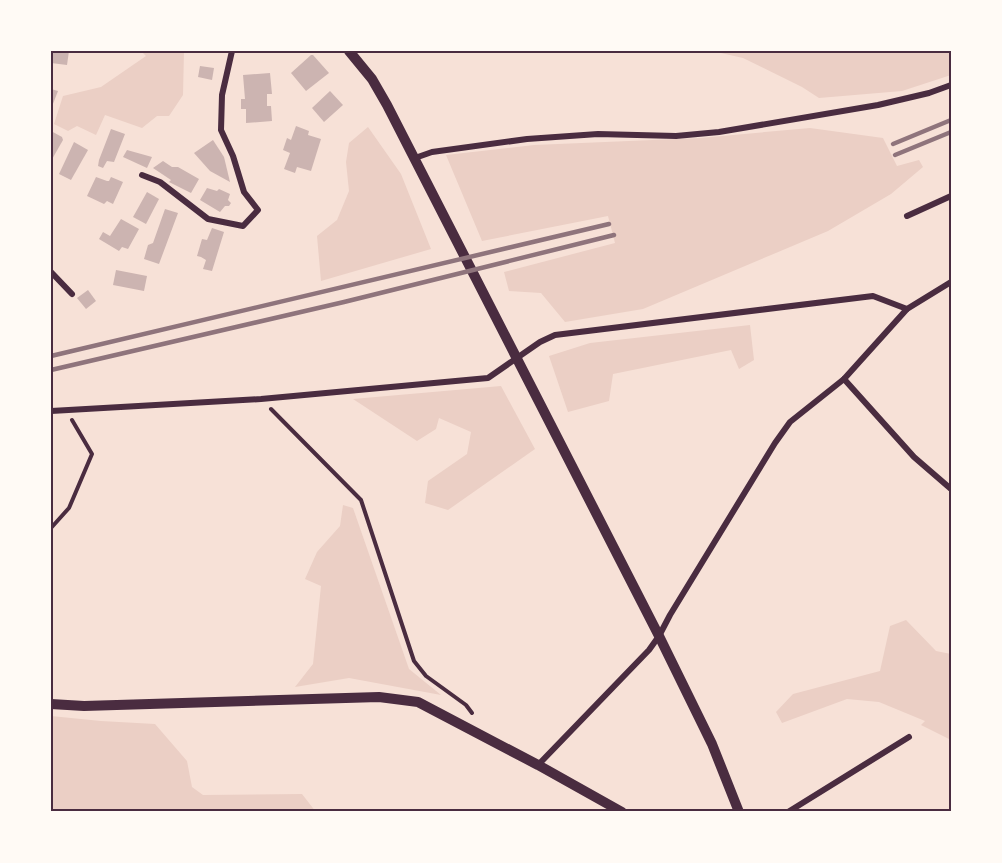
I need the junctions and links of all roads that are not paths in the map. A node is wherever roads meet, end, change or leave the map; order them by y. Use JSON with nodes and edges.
{"nodes":[{"id":1,"x":232,"y":51,"type":"edge"},
{"id":2,"x":349,"y":51,"type":"edge"},
{"id":3,"x":951,"y":85,"type":"edge"},
{"id":4,"x":415,"y":158,"type":"junction"},
{"id":5,"x":142,"y":175,"type":"dead end"},
{"id":6,"x":951,"y":196,"type":"edge"},
{"id":7,"x":907,"y":216,"type":"dead end"},
{"id":8,"x":51,"y":272,"type":"edge"},
{"id":9,"x":951,"y":282,"type":"edge"},
{"id":10,"x":72,"y":294,"type":"dead end"},
{"id":11,"x":907,"y":309,"type":"junction"},
{"id":12,"x":844,"y":379,"type":"junction"},
{"id":13,"x":51,"y":411,"type":"edge"},
{"id":14,"x":951,"y":489,"type":"edge"},
{"id":15,"x":659,"y":636,"type":"junction"},
{"id":16,"x":51,"y":704,"type":"edge"},
{"id":17,"x":909,"y":737,"type":"dead end"},
{"id":18,"x":538,"y":765,"type":"junction"},
{"id":19,"x":622,"y":812,"type":"edge"},
{"id":20,"x":740,"y":812,"type":"edge"},
{"id":21,"x":788,"y":812,"type":"edge"}],
"edges":[{"from":1,"to":5,"type":"street"},
{"from":2,"to":4,"type":"street"},
{"from":3,"to":4,"type":"street"},
{"from":4,"to":15,"type":"street"},
{"from":6,"to":7,"type":"street"},
{"from":8,"to":10,"type":"street"},
{"from":9,"to":11,"type":"street"},
{"from":11,"to":12,"type":"street"},
{"from":11,"to":13,"type":"street"},
{"from":12,"to":14,"type":"street"},
{"from":12,"to":15,"type":"street"},
{"from":15,"to":18,"type":"street"},
{"from":15,"to":20,"type":"street"},
{"from":16,"to":18,"type":"street"},
{"from":17,"to":21,"type":"street"},
{"from":18,"to":19,"type":"street"}]}
